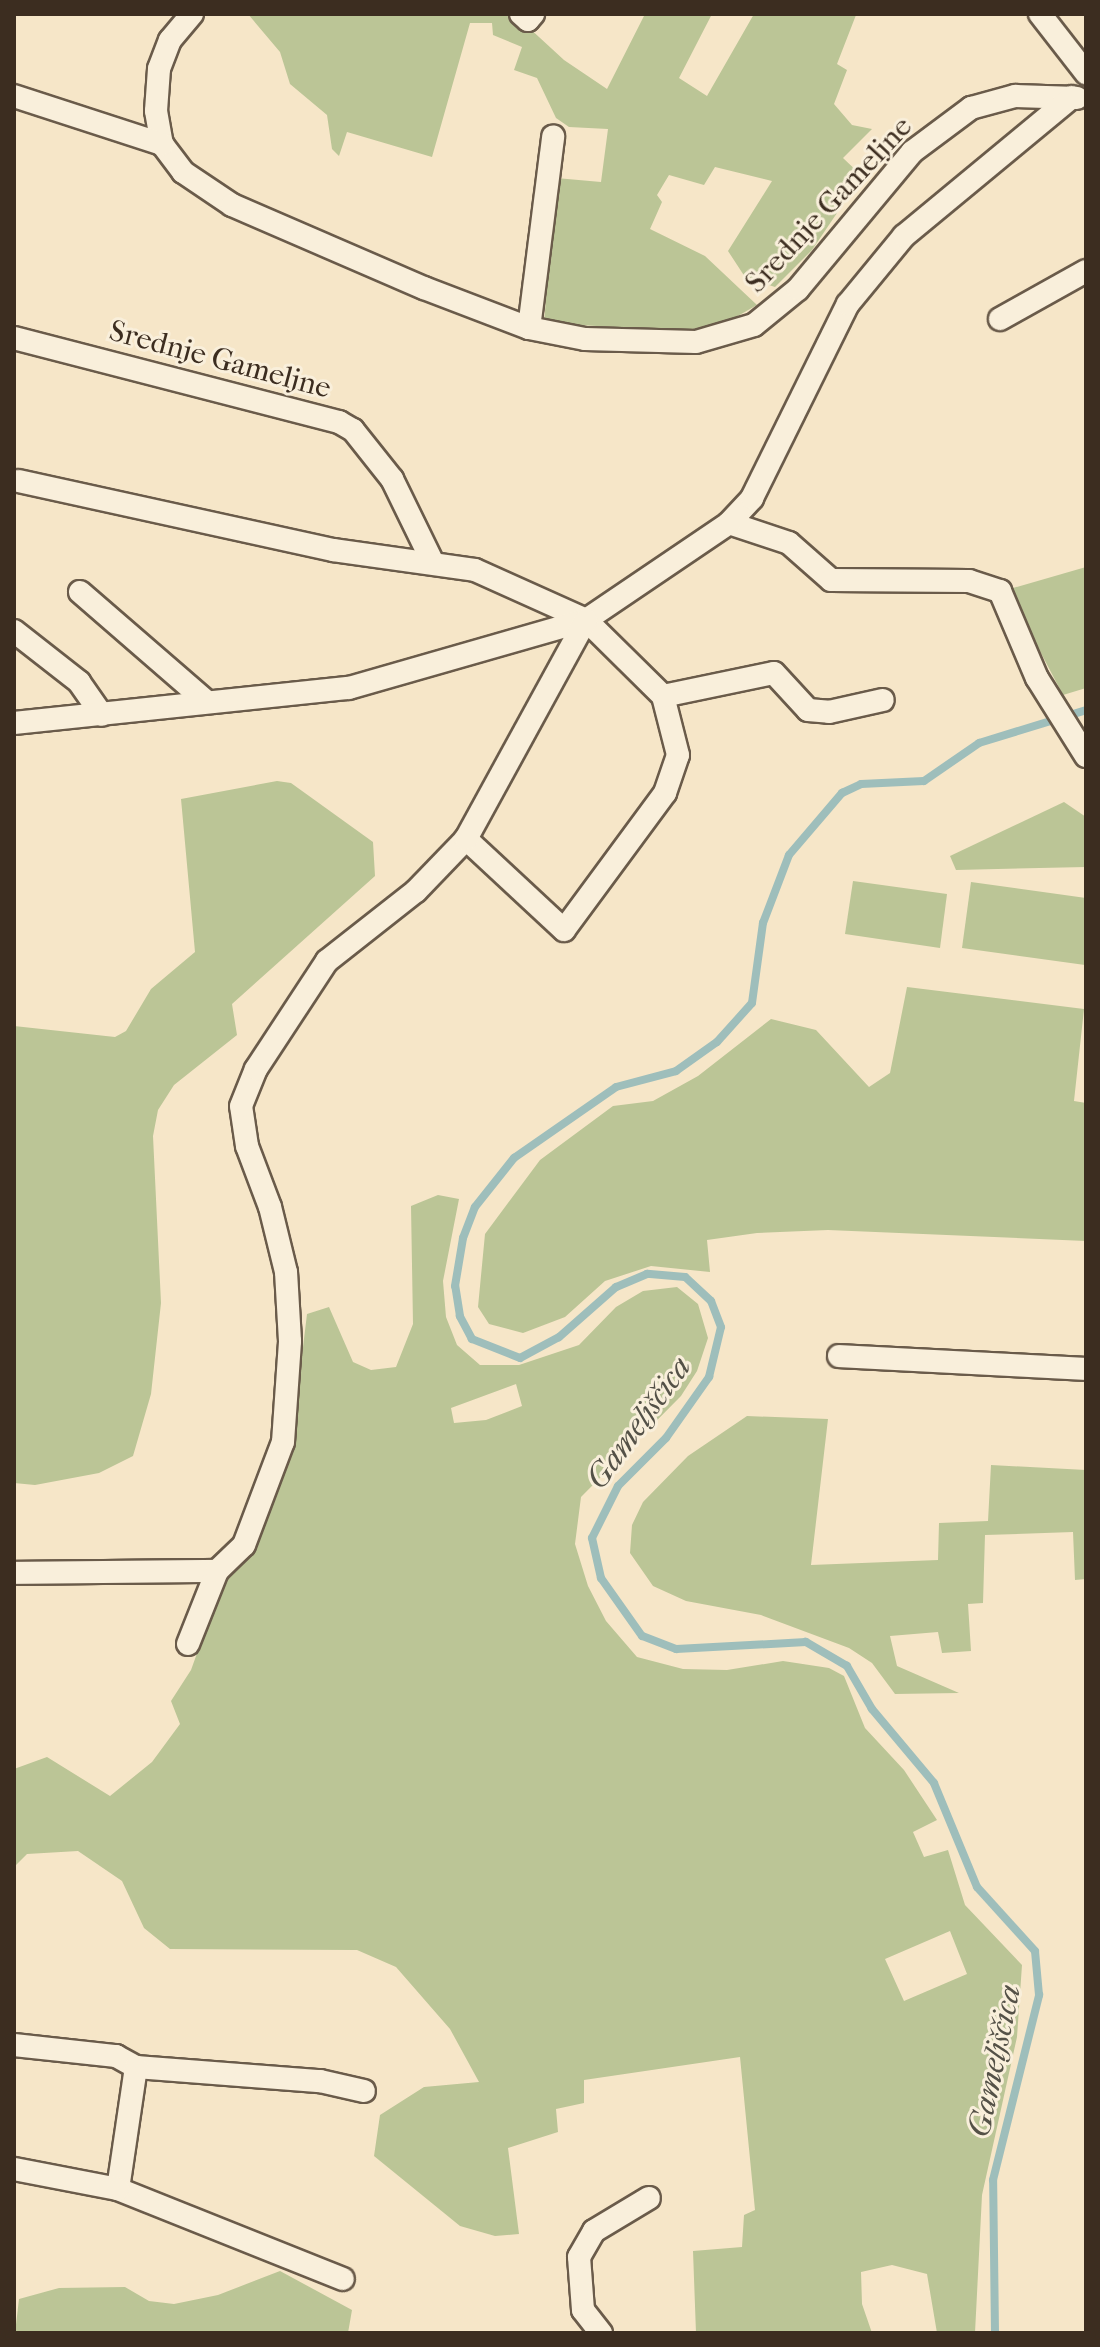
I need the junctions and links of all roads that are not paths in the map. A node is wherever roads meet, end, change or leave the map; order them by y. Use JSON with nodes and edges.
{"nodes":[{"id":1,"x":192,"y":14,"type":"edge"},
{"id":2,"x":521,"y":14,"type":"edge"},
{"id":3,"x":533,"y":14,"type":"edge"},
{"id":4,"x":1040,"y":14,"type":"edge"},
{"id":5,"x":1086,"y":73,"type":"edge"},
{"id":6,"x":14,"y":96,"type":"edge"},
{"id":7,"x":1079,"y":98,"type":"edge"},
{"id":8,"x":553,"y":137,"type":"dead end"},
{"id":9,"x":162,"y":144,"type":"junction"},
{"id":10,"x":1086,"y":271,"type":"edge"},
{"id":11,"x":1000,"y":319,"type":"dead end"},
{"id":12,"x":529,"y":328,"type":"junction"},
{"id":13,"x":14,"y":338,"type":"edge"},
{"id":14,"x":19,"y":481,"type":"dead end"},
{"id":15,"x":729,"y":523,"type":"junction"},
{"id":16,"x":432,"y":561,"type":"junction"},
{"id":17,"x":80,"y":592,"type":"dead end"},
{"id":18,"x":586,"y":620,"type":"junction"},
{"id":19,"x":14,"y":631,"type":"edge"},
{"id":20,"x":663,"y":696,"type":"junction"},
{"id":21,"x":883,"y":700,"type":"dead end"},
{"id":22,"x":206,"y":701,"type":"junction"},
{"id":23,"x":102,"y":715,"type":"junction"},
{"id":24,"x":14,"y":723,"type":"edge"},
{"id":25,"x":1080,"y":749,"type":"edge"},
{"id":26,"x":466,"y":839,"type":"junction"},
{"id":27,"x":839,"y":1356,"type":"dead end"},
{"id":28,"x":1086,"y":1369,"type":"edge"},
{"id":29,"x":217,"y":1571,"type":"junction"},
{"id":30,"x":14,"y":1573,"type":"edge"},
{"id":31,"x":188,"y":1644,"type":"dead end"},
{"id":32,"x":14,"y":2045,"type":"edge"},
{"id":33,"x":136,"y":2067,"type":"junction"},
{"id":34,"x":364,"y":2091,"type":"dead end"},
{"id":35,"x":14,"y":2169,"type":"edge"},
{"id":36,"x":118,"y":2189,"type":"junction"},
{"id":37,"x":649,"y":2198,"type":"dead end"},
{"id":38,"x":343,"y":2279,"type":"dead end"},
{"id":39,"x":601,"y":2333,"type":"edge"}],
"edges":[{"from":1,"to":9,"type":"street"},
{"from":2,"to":3,"type":"street"},
{"from":4,"to":5,"type":"street"},
{"from":6,"to":9,"type":"street"},
{"from":7,"to":12,"type":"street","name":"Srednje Gameljne"},
{"from":7,"to":15,"type":"street","name":"Srednje Gameljne"},
{"from":8,"to":12,"type":"street"},
{"from":9,"to":12,"type":"street","name":"Srednje Gameljne"},
{"from":10,"to":11,"type":"street"},
{"from":13,"to":16,"type":"street","name":"Srednje Gameljne"},
{"from":14,"to":16,"type":"street"},
{"from":15,"to":18,"type":"street","name":"Srednje Gameljne"},
{"from":15,"to":25,"type":"street"},
{"from":16,"to":18,"type":"street"},
{"from":17,"to":22,"type":"street"},
{"from":18,"to":20,"type":"street"},
{"from":18,"to":22,"type":"street","name":"Srednje Gameljne"},
{"from":18,"to":26,"type":"street","name":"Srednje Gameljne"},
{"from":19,"to":23,"type":"street"},
{"from":20,"to":21,"type":"street"},
{"from":20,"to":26,"type":"street"},
{"from":22,"to":23,"type":"street","name":"Srednje Gameljne"},
{"from":23,"to":24,"type":"street","name":"Srednje Gameljne"},
{"from":26,"to":29,"type":"street","name":"Srednje Gameljne"},
{"from":27,"to":28,"type":"street"},
{"from":29,"to":30,"type":"street"},
{"from":29,"to":31,"type":"street","name":"Srednje Gameljne"},
{"from":32,"to":33,"type":"street"},
{"from":33,"to":34,"type":"street"},
{"from":33,"to":36,"type":"street"},
{"from":35,"to":36,"type":"street"},
{"from":36,"to":38,"type":"street"},
{"from":37,"to":39,"type":"street"}]}
